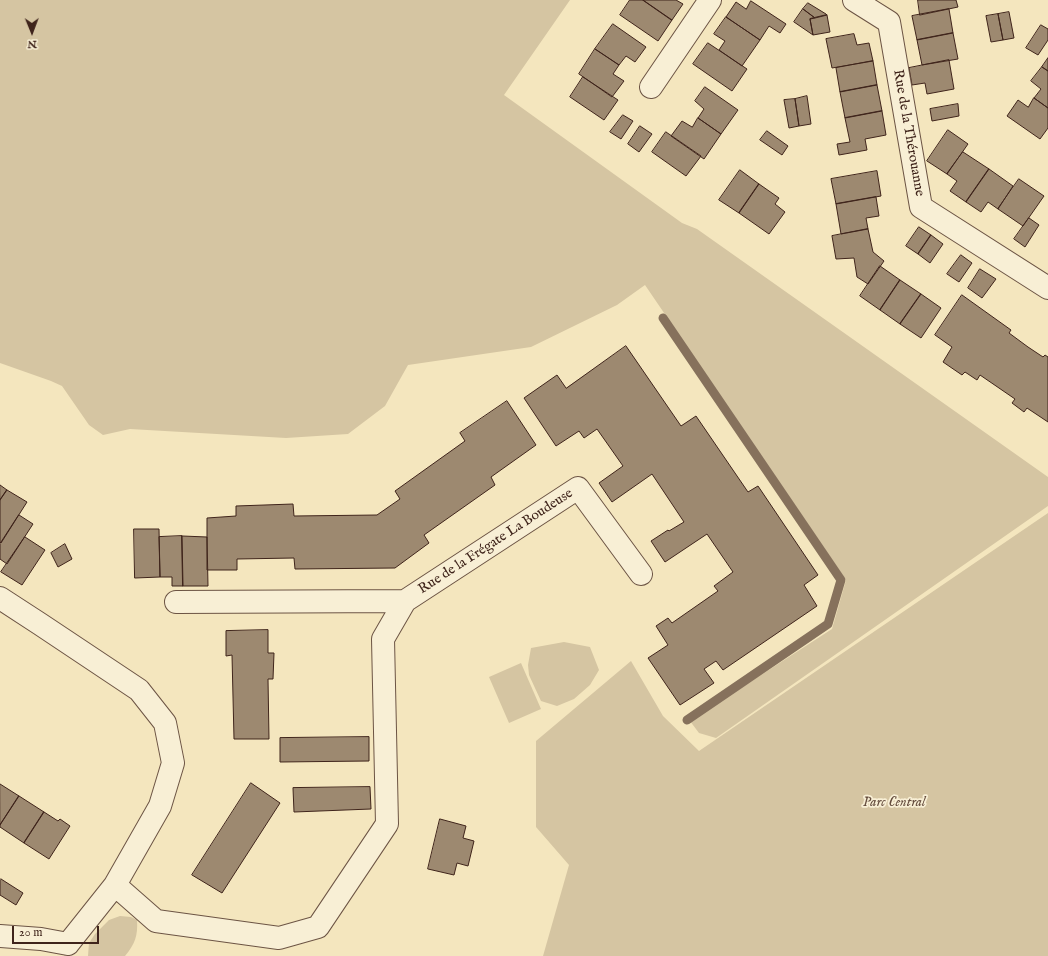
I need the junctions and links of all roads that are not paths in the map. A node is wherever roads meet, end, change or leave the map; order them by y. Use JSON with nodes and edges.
{"nodes":[{"id":1,"x":710,"y":0,"type":"edge"},
{"id":2,"x":854,"y":0,"type":"edge"},
{"id":3,"x":651,"y":87,"type":"dead end"},
{"id":4,"x":1048,"y":288,"type":"edge"},
{"id":5,"x":640,"y":574,"type":"dead end"},
{"id":6,"x":0,"y":598,"type":"edge"},
{"id":7,"x":405,"y":601,"type":"junction"},
{"id":8,"x":176,"y":602,"type":"dead end"},
{"id":9,"x":115,"y":885,"type":"junction"},
{"id":10,"x":0,"y":936,"type":"edge"},
{"id":11,"x":69,"y":950,"type":"edge"}],
"edges":[{"from":1,"to":3,"type":"street"},
{"from":2,"to":4,"type":"street","name":"Rue de la Thérouanne"},
{"from":5,"to":7,"type":"street","name":"Rue de la Frégate La Boudeuse"},
{"from":6,"to":9,"type":"street"},
{"from":7,"to":8,"type":"street","name":"Rue de la Frégate La Boudeuse"},
{"from":7,"to":9,"type":"street","name":"Rue de la Frégate La Boudeuse"},
{"from":9,"to":11,"type":"street"},
{"from":10,"to":11,"type":"street"}]}
